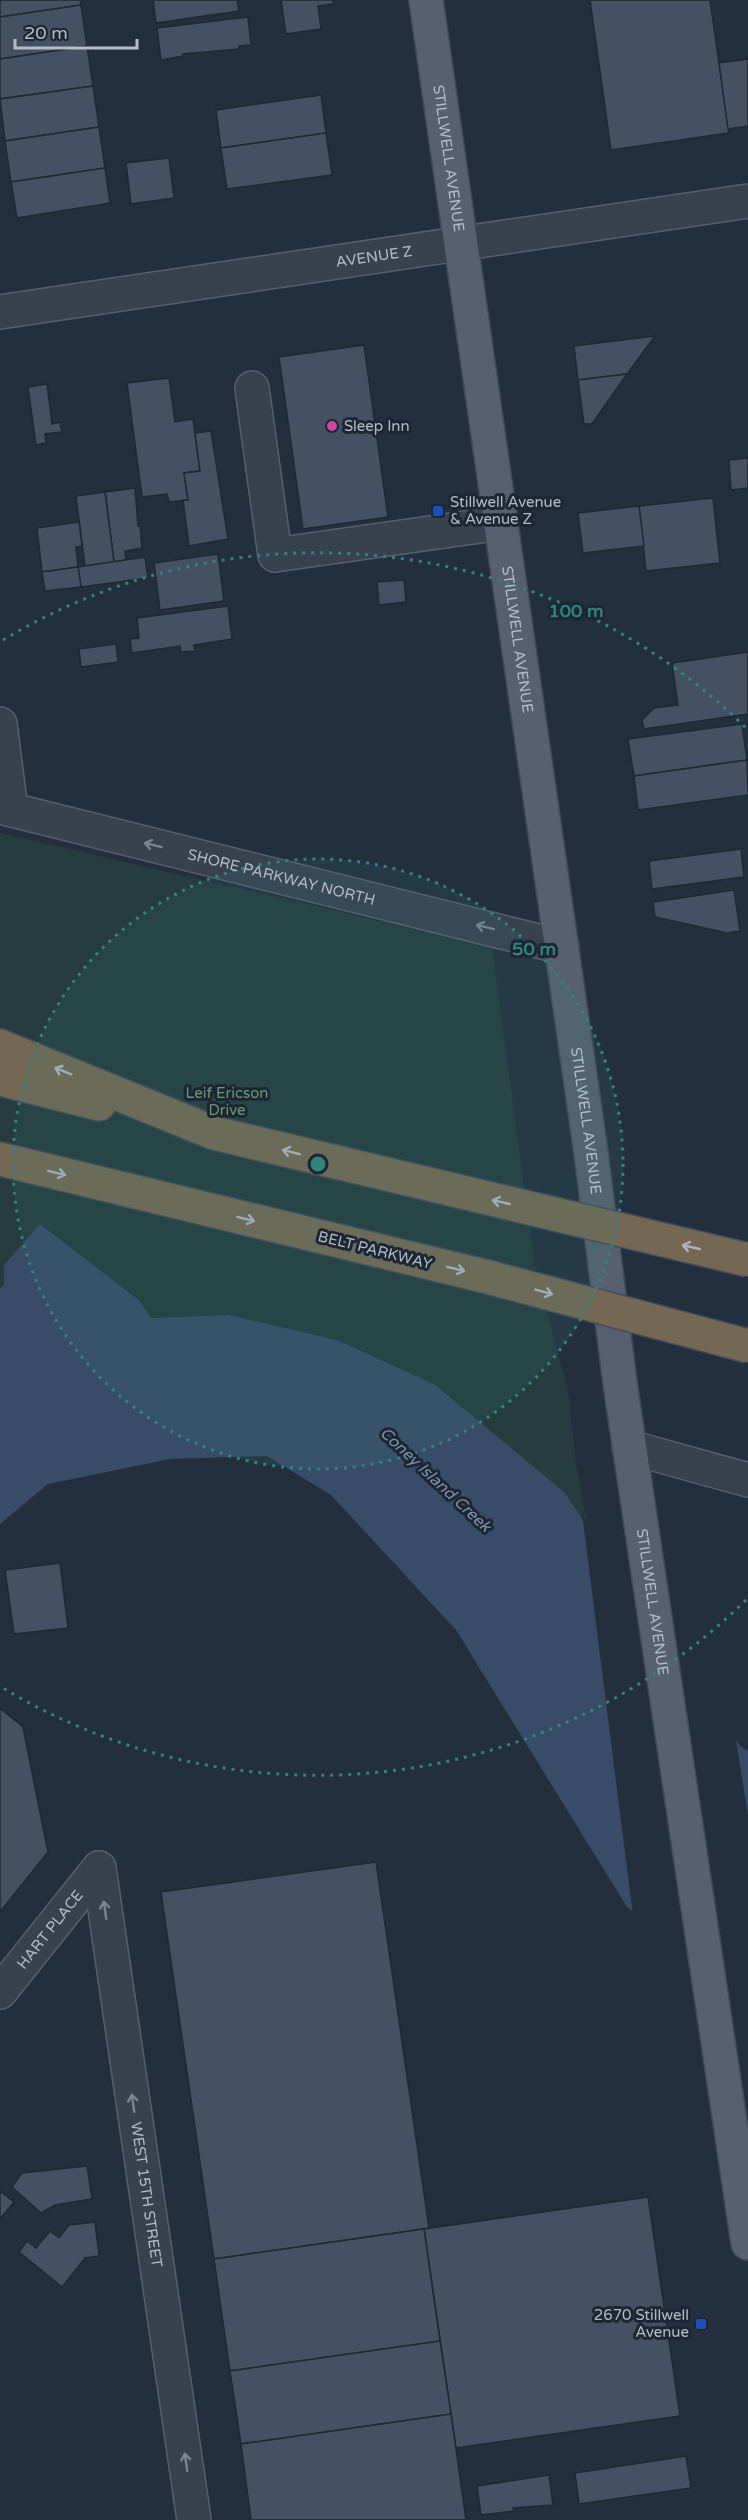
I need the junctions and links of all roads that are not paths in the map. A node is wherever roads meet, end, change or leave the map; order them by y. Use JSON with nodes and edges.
{"nodes":[{"id":1,"x":426,"y":0,"type":"edge"},
{"id":2,"x":748,"y":201,"type":"edge"},
{"id":3,"x":461,"y":243,"type":"junction"},
{"id":4,"x":0,"y":312,"type":"edge"},
{"id":5,"x":252,"y":388,"type":"dead end"},
{"id":6,"x":501,"y":524,"type":"junction"},
{"id":7,"x":0,"y":724,"type":"edge"},
{"id":8,"x":6,"y":808,"type":"edge"},
{"id":9,"x":562,"y":947,"type":"junction"},
{"id":10,"x":0,"y":1046,"type":"edge"},
{"id":11,"x":0,"y":1079,"type":"edge"},
{"id":12,"x":214,"y":1133,"type":"junction"},
{"id":13,"x":0,"y":1159,"type":"edge"},
{"id":14,"x":748,"y":1260,"type":"edge"},
{"id":15,"x":748,"y":1346,"type":"edge"},
{"id":16,"x":629,"y":1447,"type":"junction"},
{"id":17,"x":748,"y":1480,"type":"edge"},
{"id":18,"x":99,"y":1868,"type":"joint"},
{"id":19,"x":0,"y":1992,"type":"edge"},
{"id":20,"x":748,"y":2243,"type":"edge"},
{"id":21,"x":194,"y":2520,"type":"edge"}],
"edges":[{"from":1,"to":3,"type":"main road","name":"STILLWELL AVENUE"},
{"from":2,"to":3,"type":"street","name":"AVENUE Z"},
{"from":3,"to":4,"type":"street","name":"AVENUE Z"},
{"from":3,"to":6,"type":"main road","name":"STILLWELL AVENUE"},
{"from":5,"to":6,"type":"street"},
{"from":6,"to":9,"type":"main road","name":"STILLWELL AVENUE"},
{"from":7,"to":8,"type":"street"},
{"from":9,"to":8,"type":"street","name":"SHORE PARKWAY NORTH","one_way":true},
{"from":9,"to":16,"type":"main road","name":"STILLWELL AVENUE"},
{"from":12,"to":10,"type":"highway","one_way":true},
{"from":11,"to":12,"type":"highway"},
{"from":14,"to":12,"type":"highway","one_way":true,"bridge":true},
{"from":13,"to":15,"type":"highway","name":"BELT PARKWAY","one_way":true,"bridge":true},
{"from":16,"to":17,"type":"street"},
{"from":16,"to":20,"type":"main road","name":"STILLWELL AVENUE"},
{"from":18,"to":19,"type":"street","name":"HART PLACE"},
{"from":21,"to":18,"type":"street","name":"WEST 15TH STREET","one_way":true}]}
